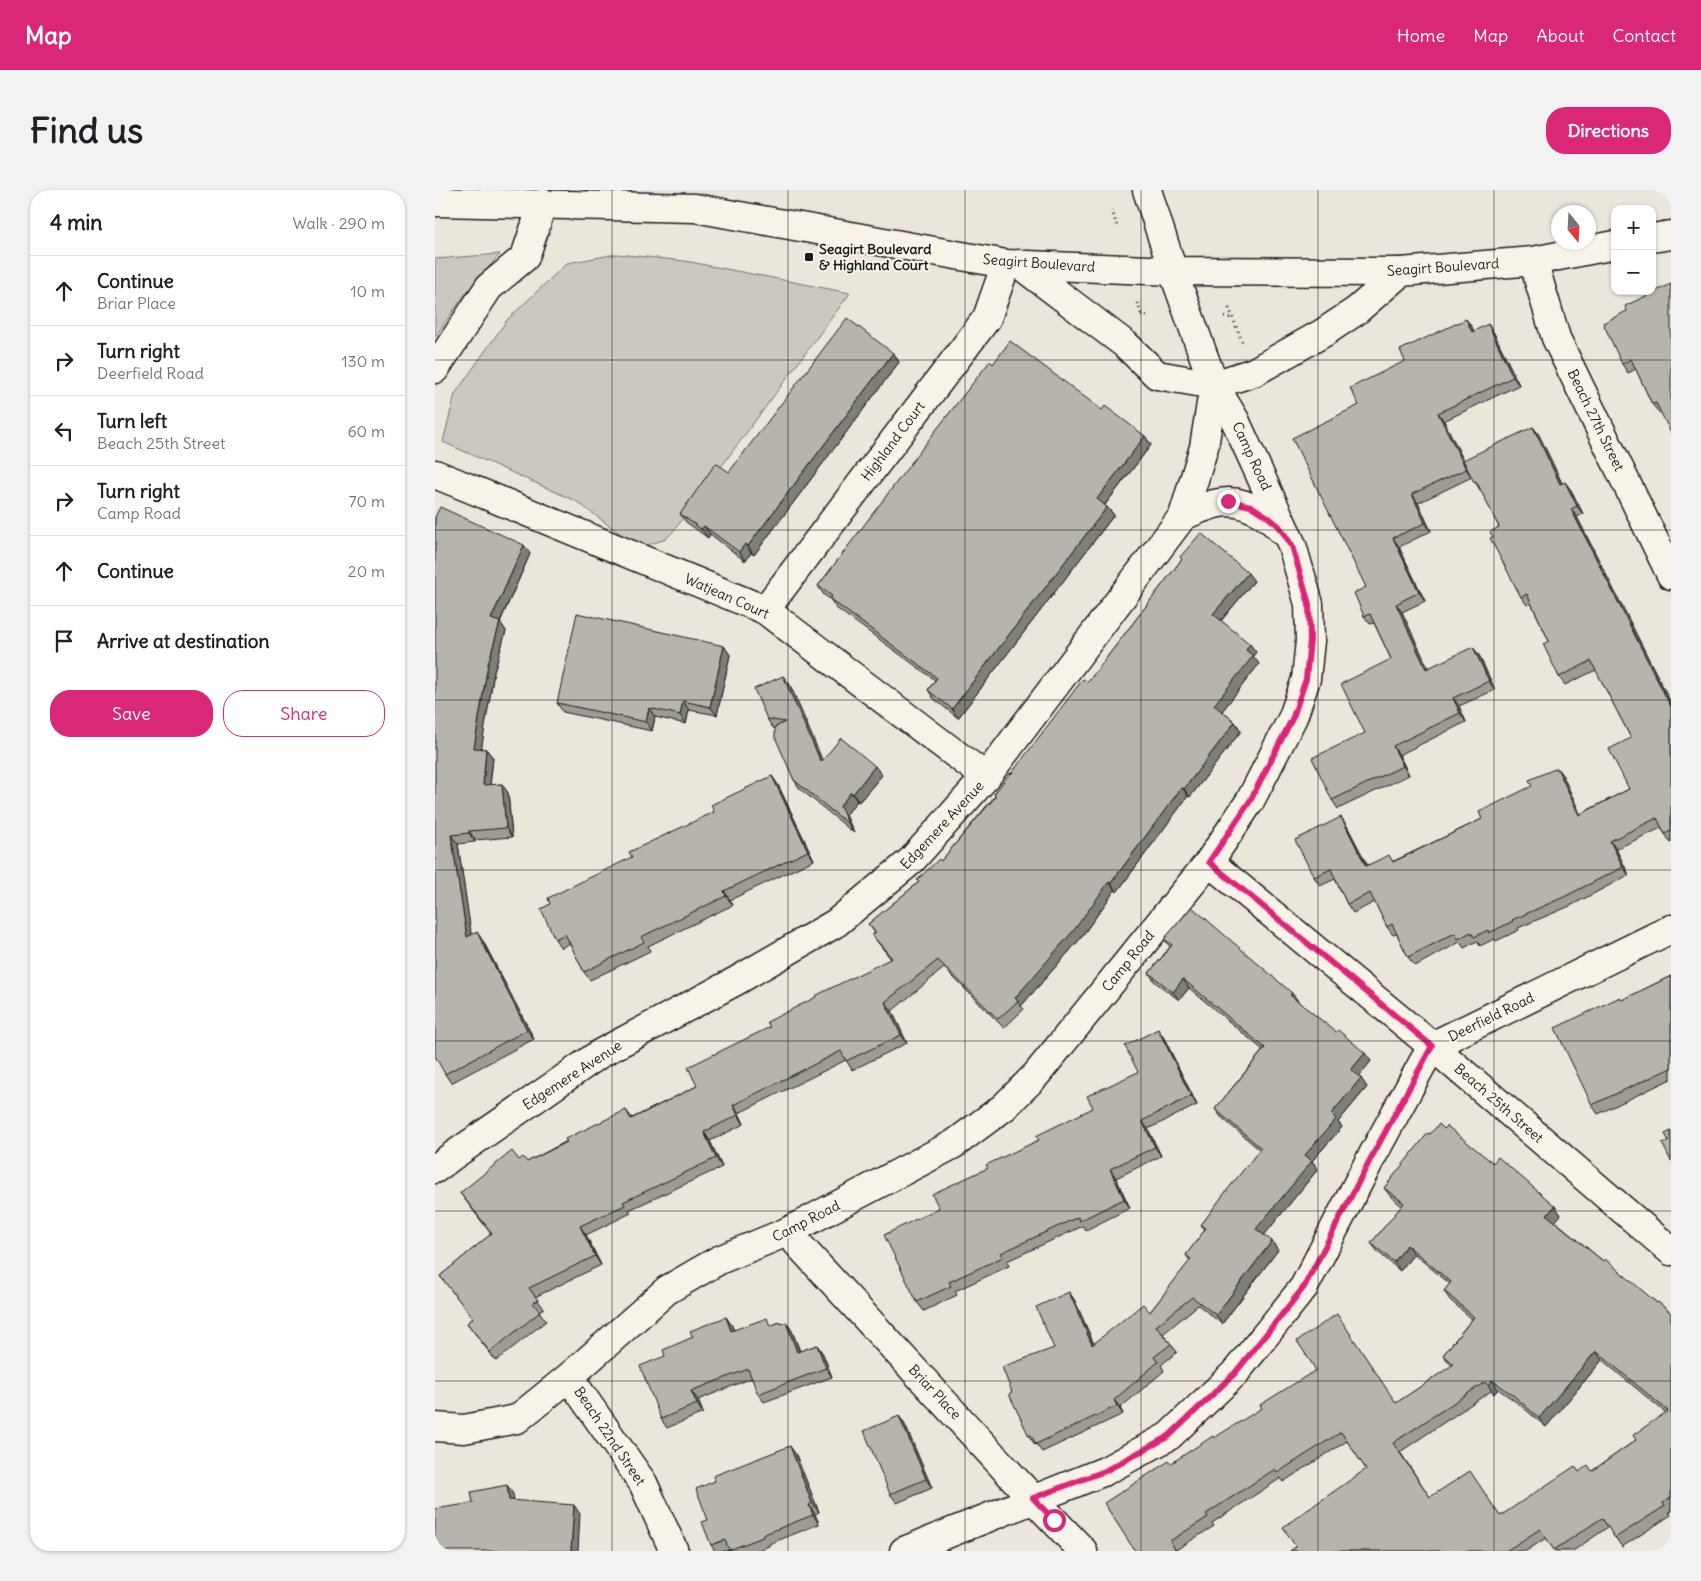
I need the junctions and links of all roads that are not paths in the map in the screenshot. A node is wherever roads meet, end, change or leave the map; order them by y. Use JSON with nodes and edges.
{"nodes":[{"id":1,"x":1147,"y":190,"type":"edge"},
{"id":2,"x":435,"y":202,"type":"edge"},
{"id":3,"x":543,"y":203,"type":"junction"},
{"id":4,"x":1671,"y":235,"type":"edge"},
{"id":5,"x":1656,"y":237,"type":"edge"},
{"id":6,"x":1611,"y":246,"type":"edge"},
{"id":7,"x":1533,"y":261,"type":"junction"},
{"id":8,"x":1013,"y":264,"type":"junction"},
{"id":9,"x":1173,"y":271,"type":"junction"},
{"id":10,"x":1401,"y":272,"type":"junction"},
{"id":11,"x":435,"y":369,"type":"edge"},
{"id":12,"x":1214,"y":385,"type":"junction"},
{"id":13,"x":435,"y":474,"type":"edge"},
{"id":14,"x":1183,"y":516,"type":"junction"},
{"id":15,"x":1292,"y":546,"type":"junction"},
{"id":16,"x":1671,"y":574,"type":"edge"},
{"id":17,"x":765,"y":610,"type":"junction"},
{"id":18,"x":986,"y":776,"type":"junction"},
{"id":19,"x":1209,"y":862,"type":"junction"},
{"id":20,"x":1671,"y":929,"type":"edge"},
{"id":21,"x":1432,"y":1046,"type":"junction"},
{"id":22,"x":435,"y":1169,"type":"edge"},
{"id":23,"x":787,"y":1232,"type":"junction"},
{"id":24,"x":1671,"y":1250,"type":"edge"},
{"id":25,"x":569,"y":1377,"type":"junction"},
{"id":26,"x":435,"y":1410,"type":"edge"},
{"id":27,"x":435,"y":1427,"type":"edge"},
{"id":28,"x":464,"y":1429,"type":"junction"},
{"id":29,"x":435,"y":1438,"type":"edge"},
{"id":30,"x":1033,"y":1498,"type":"junction"},
{"id":31,"x":674,"y":1551,"type":"edge"},
{"id":32,"x":904,"y":1551,"type":"edge"},
{"id":33,"x":1083,"y":1551,"type":"edge"}],
"edges":[{"from":1,"to":9,"type":"street","name":"Camp Road"},
{"from":2,"to":3,"type":"street","name":"Seagirt Boulevard"},
{"from":3,"to":8,"type":"street","name":"Seagirt Boulevard"},
{"from":3,"to":11,"type":"street"},
{"from":4,"to":5,"type":"street"},
{"from":6,"to":7,"type":"street","name":"Seagirt Boulevard"},
{"from":7,"to":10,"type":"street","name":"Seagirt Boulevard"},
{"from":7,"to":16,"type":"street","name":"Beach 27th Street"},
{"from":8,"to":9,"type":"street","name":"Seagirt Boulevard"},
{"from":8,"to":12,"type":"street"},
{"from":8,"to":17,"type":"street","name":"Highland Court"},
{"from":9,"to":10,"type":"street","name":"Seagirt Boulevard"},
{"from":9,"to":12,"type":"street","name":"Camp Road"},
{"from":10,"to":12,"type":"street"},
{"from":12,"to":14,"type":"street","name":"Edgemere Avenue"},
{"from":12,"to":15,"type":"street","name":"Camp Road"},
{"from":13,"to":17,"type":"street","name":"Watjean Court"},
{"from":14,"to":15,"type":"street"},
{"from":14,"to":18,"type":"street","name":"Edgemere Avenue"},
{"from":15,"to":19,"type":"street","name":"Camp Road"},
{"from":17,"to":18,"type":"street","name":"Watjean Court"},
{"from":18,"to":22,"type":"street","name":"Edgemere Avenue"},
{"from":19,"to":21,"type":"street","name":"Beach 25th Street"},
{"from":19,"to":23,"type":"street","name":"Camp Road"},
{"from":20,"to":21,"type":"street","name":"Deerfield Road"},
{"from":21,"to":24,"type":"street","name":"Beach 25th Street"},
{"from":21,"to":30,"type":"street","name":"Deerfield Road"},
{"from":23,"to":25,"type":"street","name":"Camp Road"},
{"from":23,"to":30,"type":"street","name":"Briar Place"},
{"from":25,"to":28,"type":"street","name":"Camp Road"},
{"from":25,"to":31,"type":"street","name":"Beach 22nd Street"},
{"from":26,"to":28,"type":"street"},
{"from":27,"to":28,"type":"street","name":"Camp Road"},
{"from":28,"to":29,"type":"street"},
{"from":30,"to":32,"type":"street","name":"Deerfield Road"},
{"from":30,"to":33,"type":"street","name":"Briar Place"}]}
